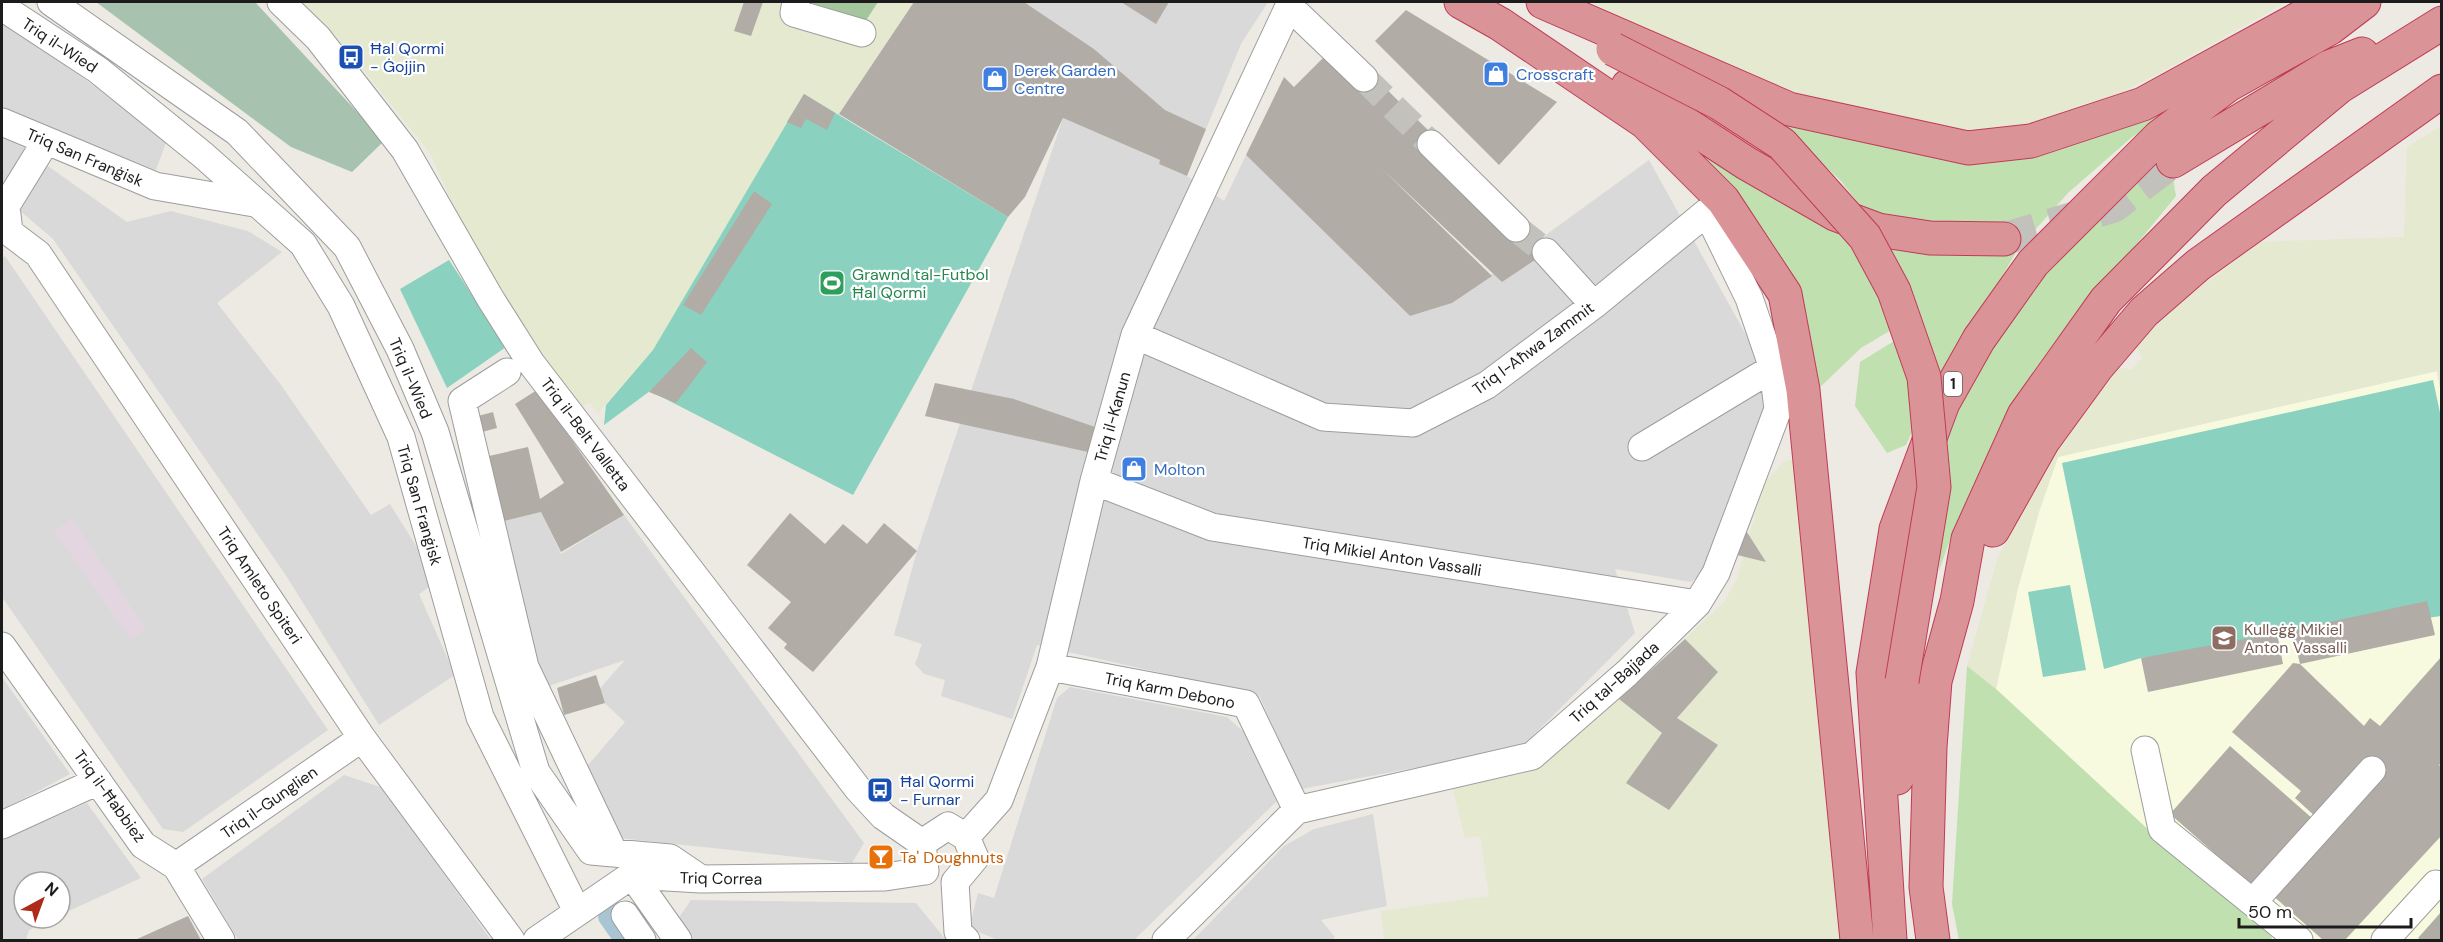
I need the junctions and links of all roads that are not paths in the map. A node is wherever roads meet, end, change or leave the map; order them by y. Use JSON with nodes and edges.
{"nodes":[{"id":1,"x":51,"y":2,"type":"edge"},
{"id":2,"x":281,"y":2,"type":"edge"},
{"id":3,"x":796,"y":2,"type":"edge"},
{"id":4,"x":1446,"y":2,"type":"edge"},
{"id":5,"x":1461,"y":2,"type":"edge"},
{"id":6,"x":1528,"y":2,"type":"edge"},
{"id":7,"x":1543,"y":2,"type":"edge"},
{"id":8,"x":2329,"y":2,"type":"edge"},
{"id":9,"x":2364,"y":2,"type":"edge"},
{"id":10,"x":1291,"y":3,"type":"edge"},
{"id":11,"x":2,"y":7,"type":"edge"},
{"id":12,"x":2442,"y":21,"type":"edge"},
{"id":13,"x":1500,"y":24,"type":"junction"},
{"id":14,"x":862,"y":33,"type":"dead end"},
{"id":15,"x":1364,"y":78,"type":"tunnel mouth"},
{"id":16,"x":2442,"y":90,"type":"edge"},
{"id":17,"x":2,"y":122,"type":"edge"},
{"id":18,"x":237,"y":132,"type":"junction"},
{"id":19,"x":46,"y":141,"type":"junction"},
{"id":20,"x":1431,"y":144,"type":"tunnel mouth"},
{"id":21,"x":197,"y":150,"type":"junction"},
{"id":22,"x":2173,"y":161,"type":"tunnel mouth"},
{"id":23,"x":168,"y":189,"type":"junction"},
{"id":24,"x":254,"y":202,"type":"junction"},
{"id":25,"x":1707,"y":212,"type":"junction"},
{"id":26,"x":1516,"y":228,"type":"tunnel mouth"},
{"id":27,"x":5,"y":232,"type":"edge"},
{"id":28,"x":2004,"y":239,"type":"tunnel mouth"},
{"id":29,"x":1546,"y":252,"type":"tunnel mouth"},
{"id":30,"x":1594,"y":305,"type":"junction"},
{"id":31,"x":1136,"y":335,"type":"junction"},
{"id":32,"x":1773,"y":368,"type":"junction"},
{"id":33,"x":507,"y":372,"type":"dead end"},
{"id":34,"x":1642,"y":447,"type":"dead end"},
{"id":35,"x":1094,"y":481,"type":"junction"},
{"id":36,"x":1957,"y":601,"type":"junction"},
{"id":37,"x":1697,"y":604,"type":"junction"},
{"id":38,"x":2,"y":646,"type":"edge"},
{"id":39,"x":1050,"y":667,"type":"junction"},
{"id":40,"x":362,"y":738,"type":"junction"},
{"id":41,"x":2145,"y":750,"type":"dead end"},
{"id":42,"x":2372,"y":770,"type":"dead end"},
{"id":43,"x":98,"y":781,"type":"junction"},
{"id":44,"x":1297,"y":810,"type":"junction"},
{"id":45,"x":2,"y":825,"type":"edge"},
{"id":46,"x":966,"y":837,"type":"junction"},
{"id":47,"x":922,"y":843,"type":"junction"},
{"id":48,"x":614,"y":853,"type":"junction"},
{"id":49,"x":176,"y":866,"type":"junction"},
{"id":50,"x":925,"y":870,"type":"junction"},
{"id":51,"x":632,"y":875,"type":"junction"},
{"id":52,"x":701,"y":879,"type":"junction"},
{"id":53,"x":955,"y":882,"type":"junction"},
{"id":54,"x":2440,"y":883,"type":"edge"},
{"id":55,"x":2253,"y":902,"type":"junction"},
{"id":56,"x":578,"y":911,"type":"junction"},
{"id":57,"x":625,"y":915,"type":"dead end"},
{"id":58,"x":221,"y":940,"type":"edge"},
{"id":59,"x":512,"y":940,"type":"edge"},
{"id":60,"x":532,"y":940,"type":"edge"},
{"id":61,"x":537,"y":940,"type":"edge"},
{"id":62,"x":642,"y":940,"type":"edge"},
{"id":63,"x":678,"y":940,"type":"edge"},
{"id":64,"x":966,"y":940,"type":"edge"},
{"id":65,"x":1166,"y":940,"type":"edge"},
{"id":66,"x":1857,"y":940,"type":"edge"},
{"id":67,"x":1890,"y":940,"type":"edge"},
{"id":68,"x":1908,"y":940,"type":"edge"},
{"id":69,"x":1933,"y":940,"type":"edge"},
{"id":70,"x":2299,"y":940,"type":"edge"},
{"id":71,"x":2385,"y":940,"type":"edge"}],
"edges":[{"from":1,"to":18,"type":"street","name":"Triq il-Wied"},
{"from":2,"to":47,"type":"street","name":"Triq il-Belt Valletta"},
{"from":3,"to":14,"type":"street"},
{"from":4,"to":25,"type":"highway"},
{"from":5,"to":13,"type":"highway"},
{"from":6,"to":68,"type":"highway","bridge":true},
{"from":7,"to":8,"type":"highway"},
{"from":9,"to":67,"type":"highway","number":"1"},
{"from":10,"to":15,"type":"street"},
{"from":10,"to":31,"type":"street","name":"Triq il-Kanun"},
{"from":11,"to":21,"type":"street","name":"Triq il-Wied"},
{"from":12,"to":22,"type":"highway"},
{"from":12,"to":36,"type":"highway"},
{"from":13,"to":28,"type":"highway"},
{"from":13,"to":66,"type":"highway"},
{"from":16,"to":36,"type":"highway"},
{"from":17,"to":19,"type":"street","name":"Triq San Franġisk"},
{"from":18,"to":21,"type":"street"},
{"from":18,"to":48,"type":"street","name":"Triq il-Wied"},
{"from":19,"to":23,"type":"street","name":"Triq San Franġisk"},
{"from":19,"to":27,"type":"street"},
{"from":20,"to":26,"type":"street"},
{"from":21,"to":23,"type":"street"},
{"from":21,"to":24,"type":"street","name":"Triq il-Wied"},
{"from":23,"to":24,"type":"street","name":"Triq San Franġisk"},
{"from":24,"to":56,"type":"street","name":"Triq San Franġisk"},
{"from":25,"to":30,"type":"street","name":"Triq l-Aħwa Zammit"},
{"from":25,"to":32,"type":"street","name":"Triq tal-Bajjada"},
{"from":27,"to":40,"type":"street","name":"Triq Amleto Spiteri"},
{"from":29,"to":30,"type":"street"},
{"from":30,"to":31,"type":"street","name":"Triq l-Aħwa Zammit"},
{"from":31,"to":35,"type":"street","name":"Triq il-Kanun"},
{"from":32,"to":34,"type":"street"},
{"from":32,"to":37,"type":"street","name":"Triq tal-Bajjada"},
{"from":33,"to":48,"type":"street"},
{"from":35,"to":37,"type":"street","name":"Triq Mikiel Anton Vassalli"},
{"from":35,"to":39,"type":"street","name":"Triq il-Kanun"},
{"from":36,"to":69,"type":"highway"},
{"from":37,"to":44,"type":"street","name":"Triq tal-Bajjada"},
{"from":38,"to":43,"type":"street","name":"Triq il-Ħabbież"},
{"from":39,"to":44,"type":"street","name":"Triq Karm Debono"},
{"from":39,"to":46,"type":"street","name":"Triq il-Kanun"},
{"from":40,"to":49,"type":"street","name":"Triq il-Gunglien"},
{"from":40,"to":59,"type":"street","name":"Triq Amleto Spiteri"},
{"from":41,"to":55,"type":"street"},
{"from":42,"to":55,"type":"street"},
{"from":43,"to":45,"type":"street"},
{"from":43,"to":49,"type":"street","name":"Triq il-Ħabbież"},
{"from":44,"to":65,"type":"street"},
{"from":46,"to":47,"type":"street"},
{"from":46,"to":53,"type":"street"},
{"from":47,"to":50,"type":"street"},
{"from":48,"to":52,"type":"street","name":"Triq il-Wied"},
{"from":49,"to":58,"type":"street","name":"Triq il-Ħabbież"},
{"from":50,"to":52,"type":"street","name":"Triq Correa"},
{"from":50,"to":53,"type":"street"},
{"from":51,"to":52,"type":"street","name":"Triq Correa"},
{"from":51,"to":56,"type":"street"},
{"from":51,"to":63,"type":"street"},
{"from":53,"to":64,"type":"street"},
{"from":54,"to":71,"type":"street"},
{"from":55,"to":70,"type":"street"},
{"from":56,"to":61,"type":"street"},
{"from":57,"to":62,"type":"street"},
{"from":59,"to":60,"type":"street"}]}
